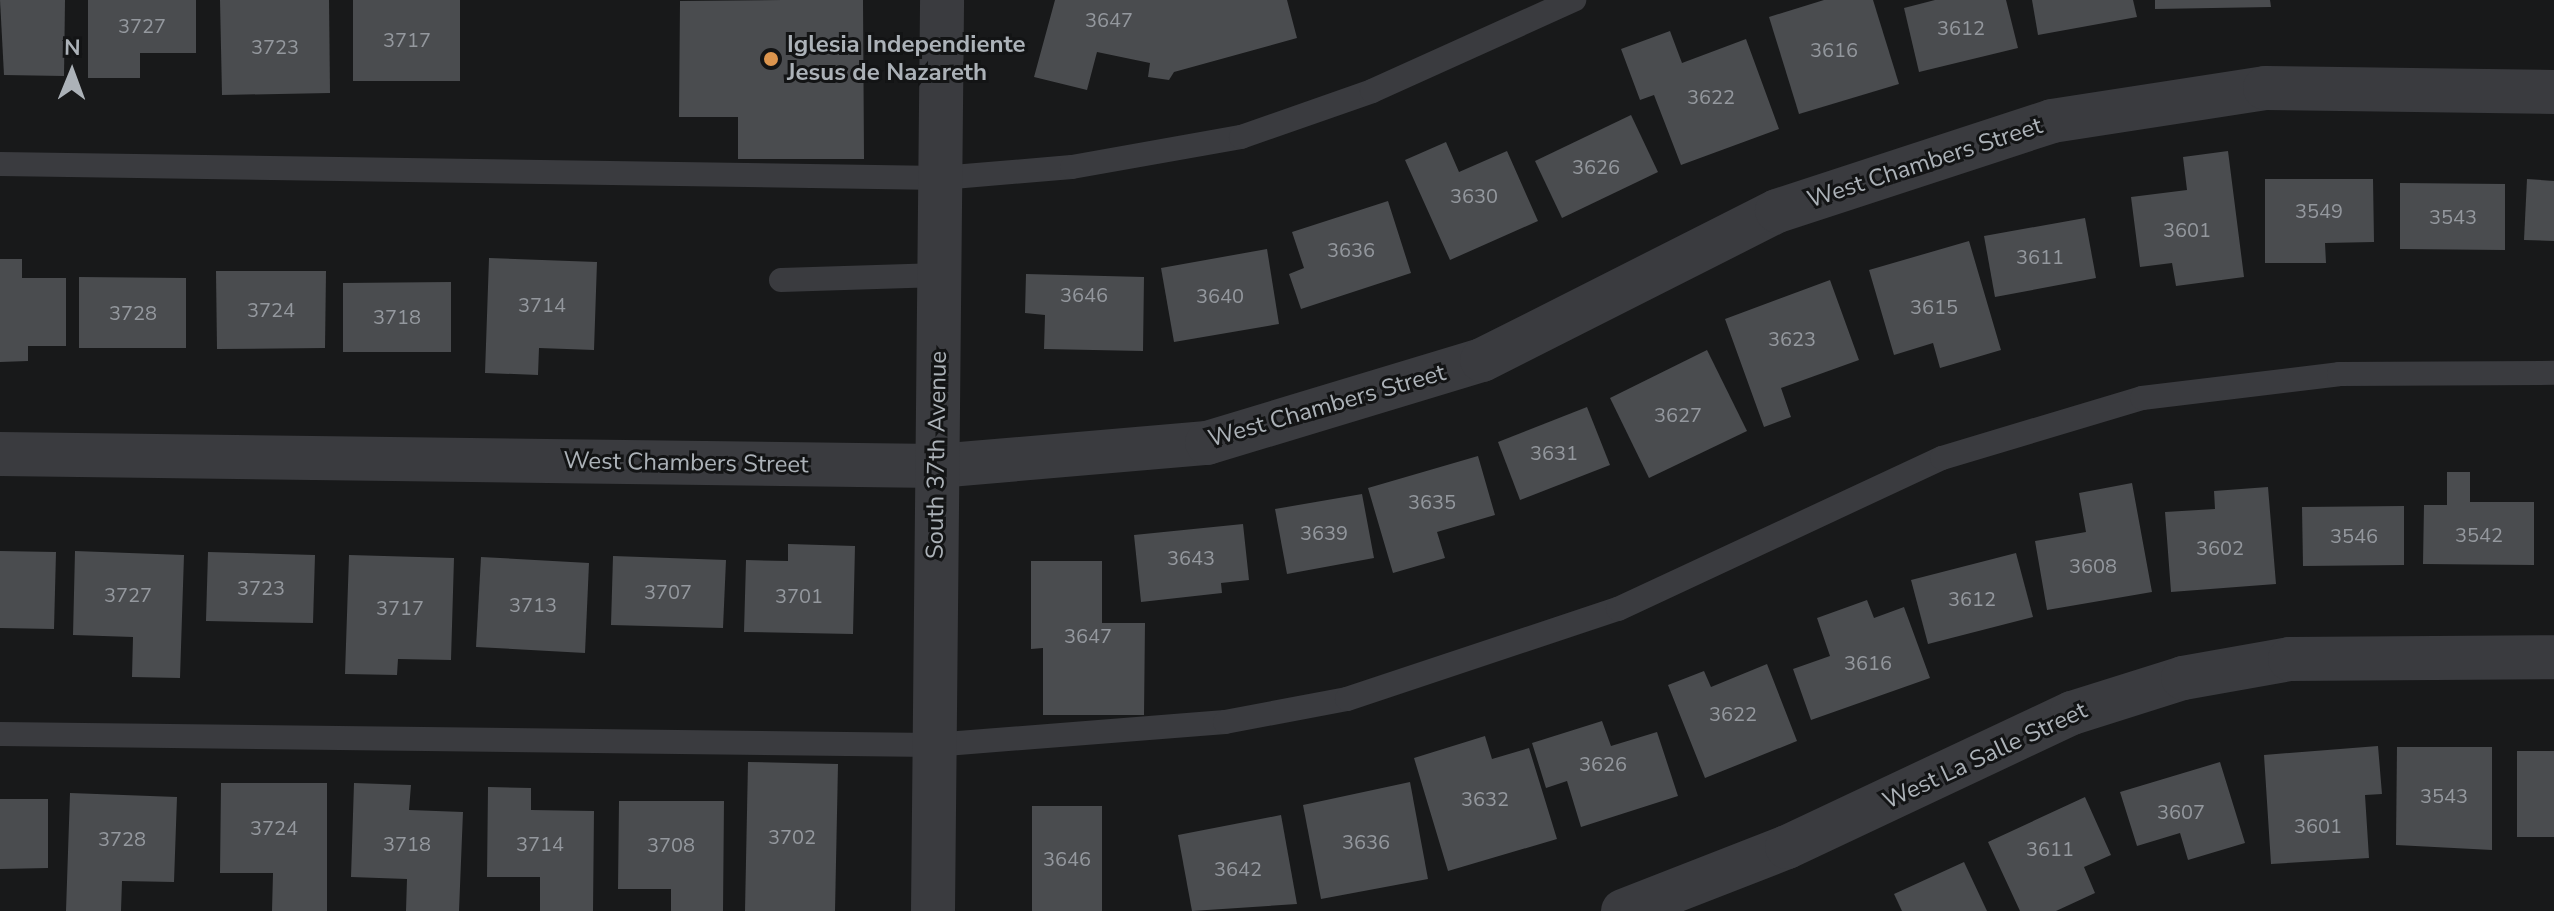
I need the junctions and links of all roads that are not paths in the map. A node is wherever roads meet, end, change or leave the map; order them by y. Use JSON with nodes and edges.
{"nodes":[{"id":1,"x":942,"y":0,"type":"edge"},
{"id":2,"x":1574,"y":0,"type":"edge"},
{"id":3,"x":2554,"y":92,"type":"edge"},
{"id":4,"x":0,"y":164,"type":"edge"},
{"id":5,"x":941,"y":178,"type":"junction"},
{"id":6,"x":940,"y":275,"type":"junction"},
{"id":7,"x":781,"y":280,"type":"dead end"},
{"id":8,"x":2554,"y":373,"type":"edge"},
{"id":9,"x":0,"y":454,"type":"edge"},
{"id":10,"x":937,"y":466,"type":"junction"},
{"id":11,"x":2554,"y":657,"type":"edge"},
{"id":12,"x":0,"y":734,"type":"edge"},
{"id":13,"x":933,"y":745,"type":"junction"},
{"id":14,"x":933,"y":911,"type":"edge"},
{"id":15,"x":1623,"y":911,"type":"edge"}],
"edges":[{"from":1,"to":5,"type":"street","name":"South 37th Avenue"},
{"from":2,"to":5,"type":"lane"},
{"from":3,"to":10,"type":"street","name":"West Chambers Street"},
{"from":4,"to":5,"type":"lane"},
{"from":5,"to":6,"type":"street","name":"South 37th Avenue"},
{"from":6,"to":7,"type":"lane"},
{"from":6,"to":10,"type":"street","name":"South 37th Avenue"},
{"from":8,"to":13,"type":"lane"},
{"from":9,"to":10,"type":"street","name":"West Chambers Street"},
{"from":10,"to":13,"type":"street","name":"South 37th Avenue"},
{"from":11,"to":15,"type":"street","name":"West La Salle Street"},
{"from":12,"to":13,"type":"lane"},
{"from":13,"to":14,"type":"street","name":"South 37th Avenue"}]}
